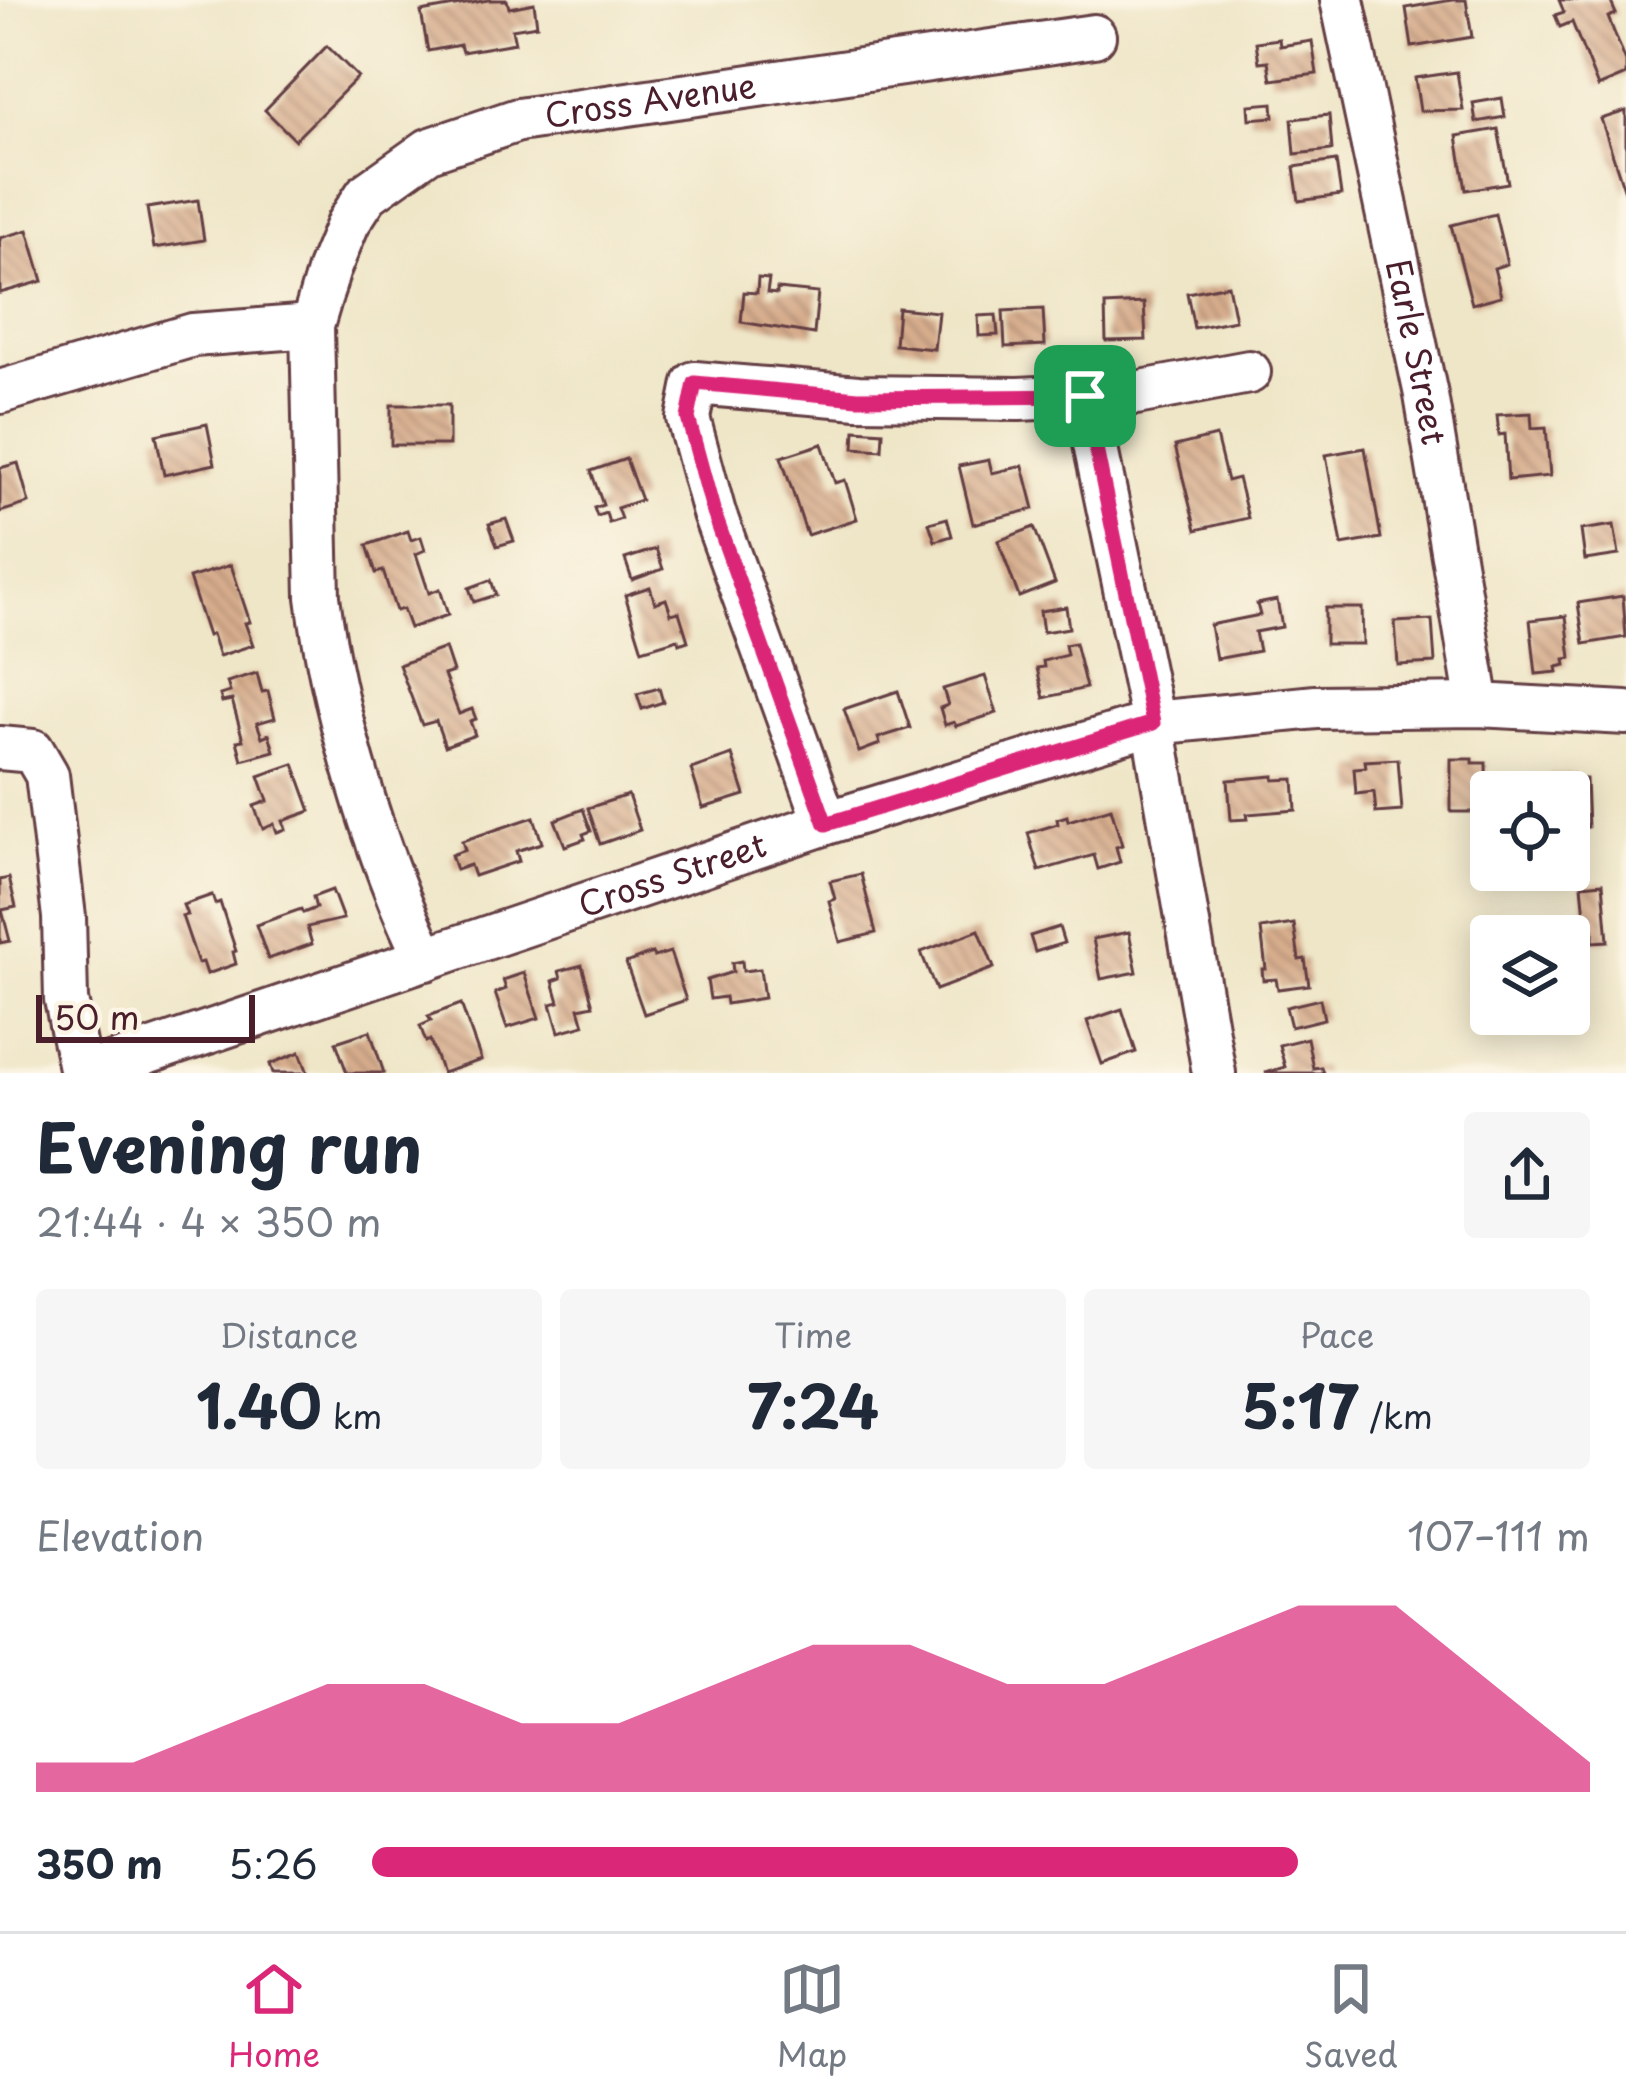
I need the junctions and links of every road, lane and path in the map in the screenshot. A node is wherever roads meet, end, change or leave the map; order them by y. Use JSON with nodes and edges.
{"nodes":[{"id":1,"x":1342,"y":0,"type":"edge"},
{"id":2,"x":1094,"y":36,"type":"dead end"},
{"id":3,"x":312,"y":326,"type":"junction"},
{"id":4,"x":1249,"y":372,"type":"dead end"},
{"id":5,"x":0,"y":392,"type":"edge"},
{"id":6,"x":1085,"y":396,"type":"junction"},
{"id":7,"x":1478,"y":704,"type":"junction"},
{"id":8,"x":1626,"y":713,"type":"edge"},
{"id":9,"x":1153,"y":723,"type":"junction"},
{"id":10,"x":0,"y":748,"type":"edge"},
{"id":11,"x":826,"y":824,"type":"junction"},
{"id":12,"x":425,"y":959,"type":"junction"},
{"id":13,"x":144,"y":1064,"type":"edge"},
{"id":14,"x":84,"y":1073,"type":"edge"},
{"id":15,"x":1214,"y":1073,"type":"edge"}],
"edges":[{"from":1,"to":7,"type":"street","name":"Earle Street"},
{"from":2,"to":3,"type":"street","name":"Cross Avenue"},
{"from":3,"to":5,"type":"street"},
{"from":3,"to":12,"type":"street","name":"Cross Avenue"},
{"from":4,"to":6,"type":"street"},
{"from":6,"to":9,"type":"street"},
{"from":6,"to":11,"type":"street"},
{"from":7,"to":8,"type":"street","name":"Cross Street"},
{"from":7,"to":9,"type":"street","name":"Cross Street"},
{"from":9,"to":11,"type":"street","name":"Cross Street"},
{"from":9,"to":15,"type":"street"},
{"from":10,"to":14,"type":"street"},
{"from":11,"to":12,"type":"street","name":"Cross Street"},
{"from":12,"to":13,"type":"street","name":"Cross Street"},
{"from":13,"to":14,"type":"street","name":"Cross Street"}]}
